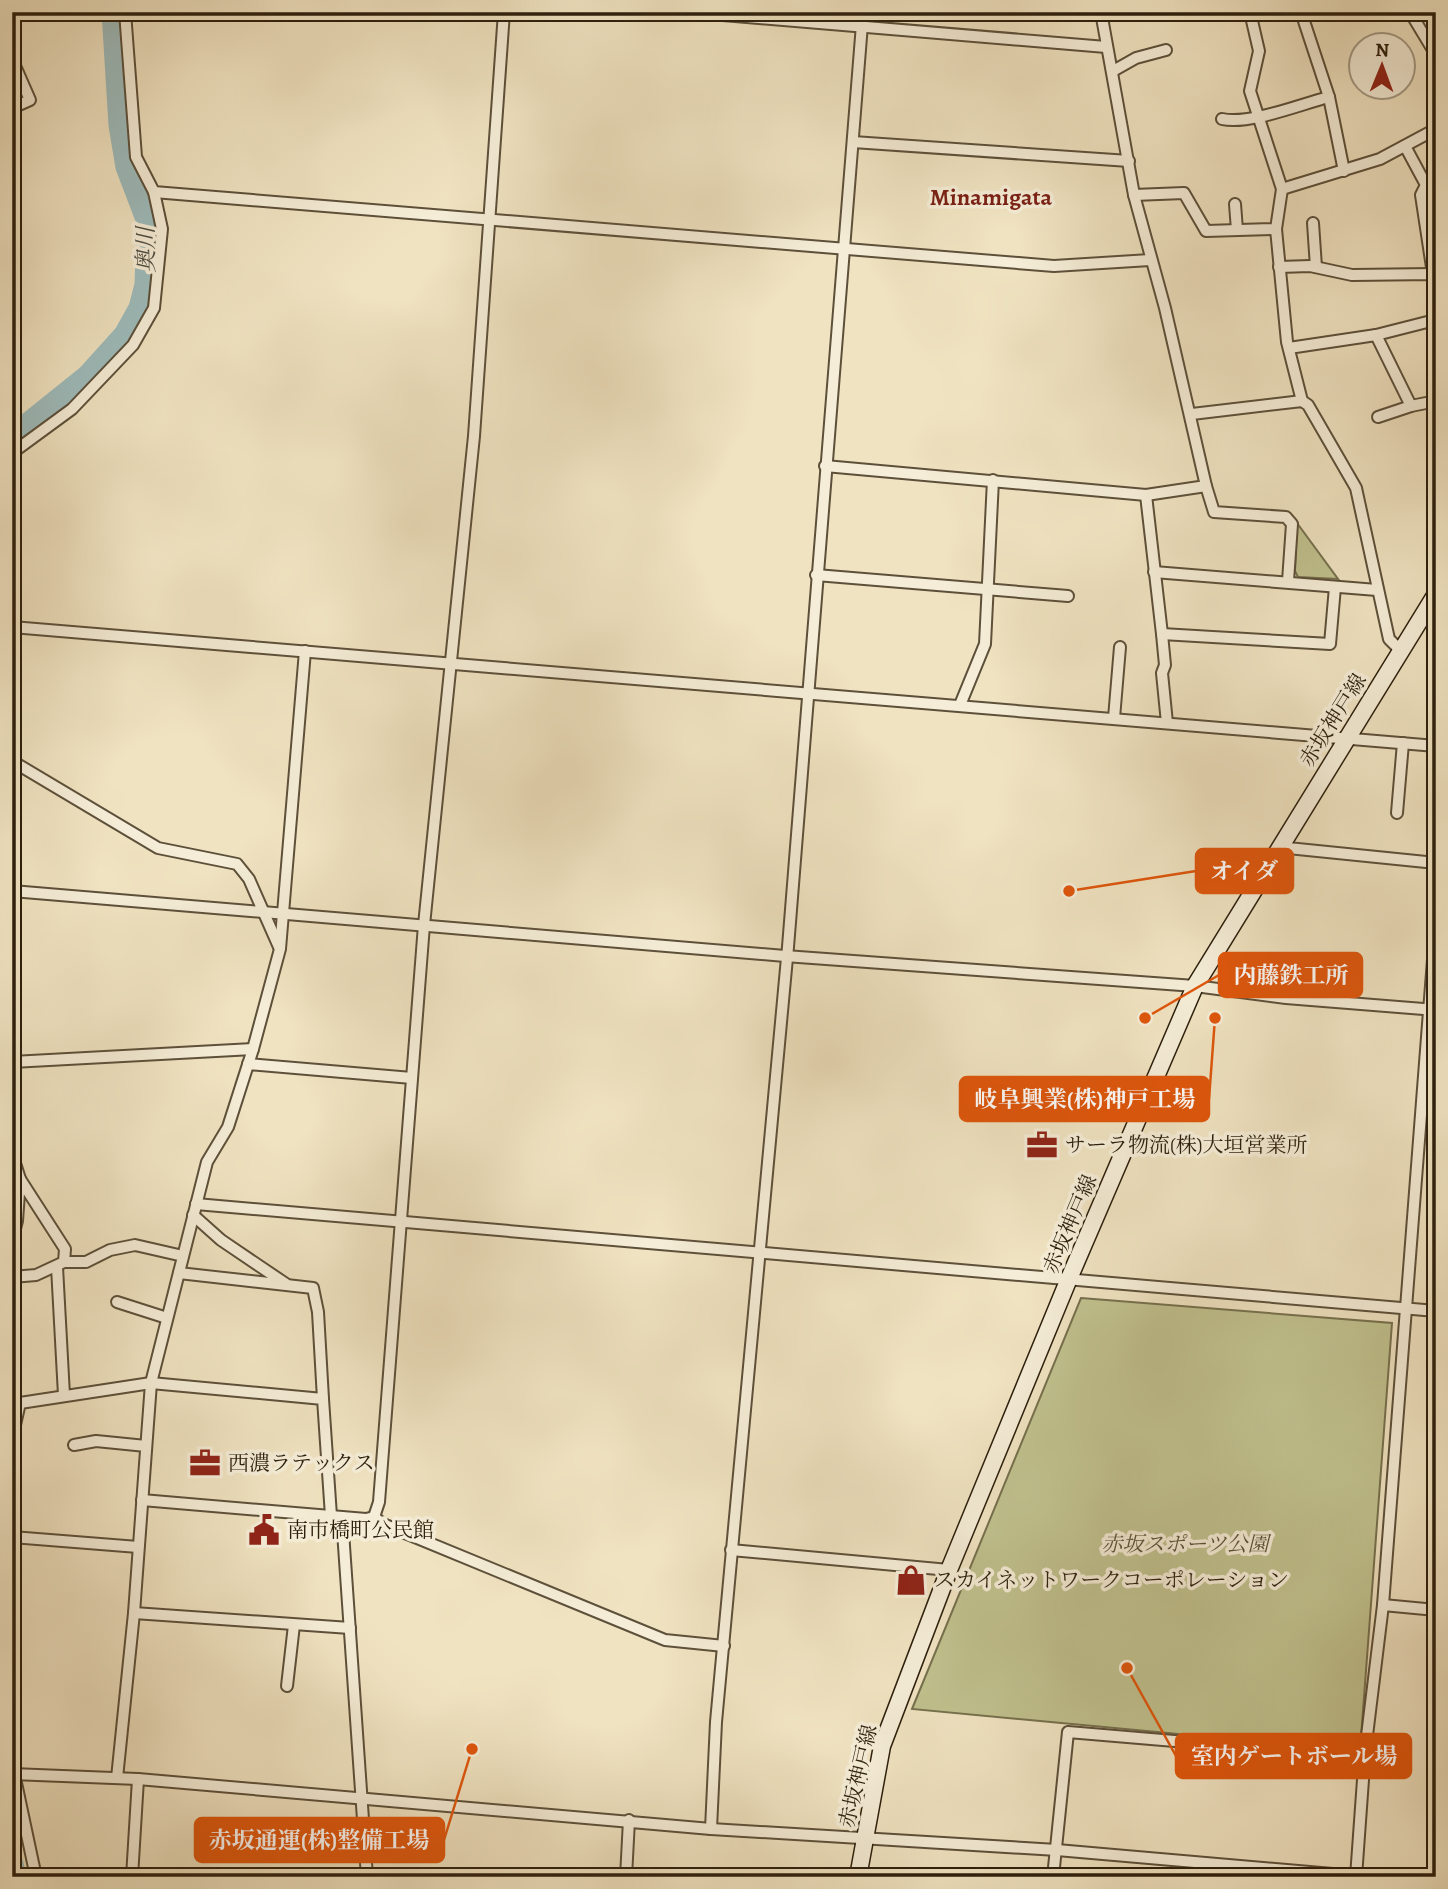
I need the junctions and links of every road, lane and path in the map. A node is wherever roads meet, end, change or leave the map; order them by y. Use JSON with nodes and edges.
{"nodes":[{"id":1,"x":125,"y":12,"type":"edge"},
{"id":2,"x":504,"y":12,"type":"edge"},
{"id":3,"x":687,"y":12,"type":"edge"},
{"id":4,"x":863,"y":12,"type":"edge"},
{"id":5,"x":1101,"y":12,"type":"edge"},
{"id":6,"x":1250,"y":12,"type":"edge"},
{"id":7,"x":1301,"y":12,"type":"edge"},
{"id":8,"x":1410,"y":12,"type":"edge"},
{"id":9,"x":862,"y":26,"type":"junction"},
{"id":10,"x":1106,"y":47,"type":"junction"},
{"id":11,"x":1166,"y":50,"type":"dead end"},
{"id":12,"x":1436,"y":55,"type":"edge"},
{"id":13,"x":12,"y":59,"type":"edge"},
{"id":14,"x":1113,"y":71,"type":"junction"},
{"id":15,"x":1329,"y":97,"type":"junction"},
{"id":16,"x":12,"y":108,"type":"edge"},
{"id":17,"x":1259,"y":116,"type":"junction"},
{"id":18,"x":1222,"y":118,"type":"dead end"},
{"id":19,"x":1436,"y":129,"type":"edge"},
{"id":20,"x":853,"y":142,"type":"junction"},
{"id":21,"x":1405,"y":146,"type":"junction"},
{"id":22,"x":1129,"y":162,"type":"junction"},
{"id":23,"x":1343,"y":171,"type":"junction"},
{"id":24,"x":1282,"y":189,"type":"junction"},
{"id":25,"x":154,"y":192,"type":"junction"},
{"id":26,"x":1134,"y":195,"type":"junction"},
{"id":27,"x":1235,"y":204,"type":"dead end"},
{"id":28,"x":487,"y":217,"type":"junction"},
{"id":29,"x":1313,"y":223,"type":"dead end"},
{"id":30,"x":1276,"y":229,"type":"junction"},
{"id":31,"x":1237,"y":230,"type":"junction"},
{"id":32,"x":844,"y":248,"type":"junction"},
{"id":33,"x":1150,"y":260,"type":"junction"},
{"id":34,"x":1279,"y":267,"type":"junction"},
{"id":35,"x":1317,"y":267,"type":"junction"},
{"id":36,"x":1433,"y":274,"type":"junction"},
{"id":37,"x":1435,"y":306,"type":"edge"},
{"id":38,"x":1376,"y":335,"type":"junction"},
{"id":39,"x":1289,"y":348,"type":"junction"},
{"id":40,"x":1302,"y":401,"type":"junction"},
{"id":41,"x":1436,"y":401,"type":"edge"},
{"id":42,"x":1411,"y":406,"type":"junction"},
{"id":43,"x":1192,"y":414,"type":"junction"},
{"id":44,"x":1378,"y":416,"type":"dead end"},
{"id":45,"x":12,"y":453,"type":"edge"},
{"id":46,"x":825,"y":466,"type":"junction"},
{"id":47,"x":993,"y":480,"type":"junction"},
{"id":48,"x":1206,"y":486,"type":"junction"},
{"id":49,"x":1146,"y":495,"type":"junction"},
{"id":50,"x":1154,"y":572,"type":"junction"},
{"id":51,"x":816,"y":575,"type":"junction"},
{"id":52,"x":1288,"y":581,"type":"junction"},
{"id":53,"x":1335,"y":587,"type":"junction"},
{"id":54,"x":989,"y":588,"type":"junction"},
{"id":55,"x":1377,"y":590,"type":"junction"},
{"id":56,"x":1436,"y":594,"type":"edge"},
{"id":57,"x":1068,"y":596,"type":"dead end"},
{"id":58,"x":12,"y":627,"type":"edge"},
{"id":59,"x":1162,"y":634,"type":"junction"},
{"id":60,"x":1120,"y":647,"type":"dead end"},
{"id":61,"x":1400,"y":650,"type":"junction"},
{"id":62,"x":305,"y":651,"type":"junction"},
{"id":63,"x":449,"y":664,"type":"junction"},
{"id":64,"x":807,"y":695,"type":"junction"},
{"id":65,"x":960,"y":705,"type":"junction"},
{"id":66,"x":1114,"y":719,"type":"junction"},
{"id":67,"x":1167,"y":723,"type":"junction"},
{"id":68,"x":1346,"y":739,"type":"junction"},
{"id":69,"x":1403,"y":743,"type":"junction"},
{"id":70,"x":1436,"y":746,"type":"edge"},
{"id":71,"x":12,"y":761,"type":"edge"},
{"id":72,"x":1397,"y":813,"type":"dead end"},
{"id":73,"x":1278,"y":848,"type":"junction"},
{"id":74,"x":1436,"y":863,"type":"edge"},
{"id":75,"x":12,"y":891,"type":"edge"},
{"id":76,"x":263,"y":912,"type":"junction"},
{"id":77,"x":284,"y":912,"type":"junction"},
{"id":78,"x":1436,"y":921,"type":"edge"},
{"id":79,"x":424,"y":925,"type":"junction"},
{"id":80,"x":280,"y":949,"type":"junction"},
{"id":81,"x":785,"y":956,"type":"junction"},
{"id":82,"x":1195,"y":986,"type":"junction"},
{"id":83,"x":1432,"y":1009,"type":"edge"},
{"id":84,"x":253,"y":1049,"type":"junction"},
{"id":85,"x":12,"y":1062,"type":"edge"},
{"id":86,"x":248,"y":1064,"type":"junction"},
{"id":87,"x":412,"y":1078,"type":"junction"},
{"id":88,"x":12,"y":1154,"type":"edge"},
{"id":89,"x":20,"y":1179,"type":"junction"},
{"id":90,"x":195,"y":1209,"type":"junction"},
{"id":91,"x":401,"y":1224,"type":"junction"},
{"id":92,"x":12,"y":1240,"type":"edge"},
{"id":93,"x":759,"y":1254,"type":"junction"},
{"id":94,"x":183,"y":1256,"type":"junction"},
{"id":95,"x":61,"y":1264,"type":"junction"},
{"id":96,"x":179,"y":1273,"type":"junction"},
{"id":97,"x":12,"y":1277,"type":"edge"},
{"id":98,"x":1068,"y":1280,"type":"junction"},
{"id":99,"x":288,"y":1285,"type":"junction"},
{"id":100,"x":117,"y":1302,"type":"dead end"},
{"id":101,"x":1404,"y":1309,"type":"junction"},
{"id":102,"x":1436,"y":1311,"type":"edge"},
{"id":103,"x":167,"y":1318,"type":"junction"},
{"id":104,"x":151,"y":1383,"type":"junction"},
{"id":105,"x":64,"y":1395,"type":"junction"},
{"id":106,"x":323,"y":1399,"type":"junction"},
{"id":107,"x":12,"y":1438,"type":"edge"},
{"id":108,"x":74,"y":1445,"type":"dead end"},
{"id":109,"x":146,"y":1446,"type":"junction"},
{"id":110,"x":142,"y":1500,"type":"junction"},
{"id":111,"x":336,"y":1516,"type":"junction"},
{"id":112,"x":374,"y":1517,"type":"junction"},
{"id":113,"x":12,"y":1537,"type":"edge"},
{"id":114,"x":138,"y":1547,"type":"junction"},
{"id":115,"x":731,"y":1550,"type":"junction"},
{"id":116,"x":949,"y":1570,"type":"junction"},
{"id":117,"x":1383,"y":1605,"type":"junction"},
{"id":118,"x":1436,"y":1610,"type":"edge"},
{"id":119,"x":134,"y":1613,"type":"junction"},
{"id":120,"x":295,"y":1625,"type":"junction"},
{"id":121,"x":350,"y":1628,"type":"junction"},
{"id":122,"x":724,"y":1646,"type":"junction"},
{"id":123,"x":287,"y":1686,"type":"dead end"},
{"id":124,"x":1365,"y":1757,"type":"junction"},
{"id":125,"x":13,"y":1771,"type":"edge"},
{"id":126,"x":117,"y":1778,"type":"junction"},
{"id":127,"x":138,"y":1779,"type":"junction"},
{"id":128,"x":362,"y":1799,"type":"junction"},
{"id":129,"x":629,"y":1820,"type":"junction"},
{"id":130,"x":711,"y":1829,"type":"junction"},
{"id":131,"x":865,"y":1837,"type":"junction"},
{"id":132,"x":1057,"y":1850,"type":"junction"},
{"id":133,"x":1356,"y":1876,"type":"edge"},
{"id":134,"x":36,"y":1877,"type":"edge"},
{"id":135,"x":132,"y":1877,"type":"edge"},
{"id":136,"x":367,"y":1877,"type":"edge"},
{"id":137,"x":626,"y":1877,"type":"edge"},
{"id":138,"x":859,"y":1877,"type":"edge"},
{"id":139,"x":1053,"y":1877,"type":"edge"},
{"id":140,"x":1362,"y":1877,"type":"edge"}],
"edges":[{"from":1,"to":25,"type":"street"},
{"from":2,"to":28,"type":"street"},
{"from":3,"to":9,"type":"street"},
{"from":4,"to":9,"type":"street"},
{"from":5,"to":10,"type":"street"},
{"from":6,"to":17,"type":"street"},
{"from":7,"to":15,"type":"street"},
{"from":8,"to":12,"type":"street"},
{"from":9,"to":10,"type":"street"},
{"from":9,"to":20,"type":"street"},
{"from":10,"to":14,"type":"street"},
{"from":11,"to":14,"type":"street"},
{"from":13,"to":16,"type":"street"},
{"from":14,"to":22,"type":"street"},
{"from":15,"to":17,"type":"street"},
{"from":15,"to":23,"type":"street"},
{"from":17,"to":18,"type":"street"},
{"from":17,"to":24,"type":"street"},
{"from":19,"to":21,"type":"street"},
{"from":20,"to":22,"type":"street"},
{"from":20,"to":32,"type":"street"},
{"from":21,"to":23,"type":"street"},
{"from":21,"to":36,"type":"street"},
{"from":22,"to":26,"type":"street"},
{"from":23,"to":24,"type":"street"},
{"from":24,"to":30,"type":"street"},
{"from":25,"to":28,"type":"street"},
{"from":25,"to":45,"type":"street"},
{"from":26,"to":31,"type":"street"},
{"from":26,"to":33,"type":"street"},
{"from":27,"to":31,"type":"street"},
{"from":28,"to":32,"type":"street"},
{"from":28,"to":63,"type":"street"},
{"from":29,"to":35,"type":"street"},
{"from":30,"to":31,"type":"street"},
{"from":30,"to":34,"type":"street"},
{"from":32,"to":33,"type":"street"},
{"from":32,"to":46,"type":"street"},
{"from":33,"to":43,"type":"street"},
{"from":34,"to":35,"type":"street"},
{"from":34,"to":39,"type":"street"},
{"from":35,"to":36,"type":"street"},
{"from":36,"to":37,"type":"street"},
{"from":37,"to":38,"type":"street"},
{"from":38,"to":39,"type":"street"},
{"from":38,"to":42,"type":"street"},
{"from":39,"to":40,"type":"street"},
{"from":40,"to":43,"type":"street"},
{"from":40,"to":55,"type":"street"},
{"from":41,"to":42,"type":"street"},
{"from":42,"to":44,"type":"street"},
{"from":43,"to":48,"type":"street"},
{"from":46,"to":47,"type":"street"},
{"from":46,"to":51,"type":"street"},
{"from":47,"to":49,"type":"street"},
{"from":47,"to":54,"type":"street"},
{"from":48,"to":49,"type":"street"},
{"from":48,"to":52,"type":"street"},
{"from":49,"to":50,"type":"street"},
{"from":50,"to":52,"type":"street"},
{"from":50,"to":59,"type":"street"},
{"from":51,"to":54,"type":"street"},
{"from":51,"to":64,"type":"street"},
{"from":52,"to":53,"type":"street"},
{"from":53,"to":55,"type":"street"},
{"from":53,"to":59,"type":"street"},
{"from":54,"to":57,"type":"street"},
{"from":54,"to":65,"type":"street"},
{"from":55,"to":61,"type":"street"},
{"from":56,"to":61,"type":"main road","name":"赤坂神戸線"},
{"from":58,"to":62,"type":"street"},
{"from":59,"to":67,"type":"street"},
{"from":60,"to":66,"type":"street"},
{"from":61,"to":68,"type":"main road","name":"赤坂神戸線"},
{"from":62,"to":63,"type":"street"},
{"from":62,"to":77,"type":"street"},
{"from":63,"to":64,"type":"street"},
{"from":63,"to":79,"type":"street"},
{"from":64,"to":65,"type":"street"},
{"from":64,"to":81,"type":"street"},
{"from":65,"to":66,"type":"street"},
{"from":66,"to":67,"type":"street"},
{"from":67,"to":68,"type":"street"},
{"from":68,"to":69,"type":"street"},
{"from":68,"to":73,"type":"main road","name":"赤坂神戸線"},
{"from":69,"to":70,"type":"street"},
{"from":69,"to":72,"type":"street"},
{"from":71,"to":76,"type":"street"},
{"from":73,"to":74,"type":"street"},
{"from":73,"to":82,"type":"main road","name":"赤坂神戸線"},
{"from":75,"to":76,"type":"street"},
{"from":76,"to":77,"type":"street"},
{"from":76,"to":80,"type":"street"},
{"from":77,"to":79,"type":"street"},
{"from":77,"to":80,"type":"street"},
{"from":78,"to":83,"type":"street"},
{"from":79,"to":81,"type":"street"},
{"from":79,"to":87,"type":"street"},
{"from":80,"to":84,"type":"street"},
{"from":81,"to":82,"type":"street"},
{"from":81,"to":93,"type":"street"},
{"from":82,"to":83,"type":"street"},
{"from":82,"to":98,"type":"main road","name":"赤坂神戸線"},
{"from":83,"to":101,"type":"street"},
{"from":84,"to":85,"type":"street"},
{"from":84,"to":86,"type":"street"},
{"from":86,"to":87,"type":"street"},
{"from":86,"to":90,"type":"street"},
{"from":87,"to":91,"type":"street"},
{"from":88,"to":89,"type":"street"},
{"from":89,"to":92,"type":"street"},
{"from":89,"to":95,"type":"street"},
{"from":90,"to":91,"type":"street"},
{"from":90,"to":94,"type":"street"},
{"from":90,"to":99,"type":"street"},
{"from":91,"to":93,"type":"street"},
{"from":91,"to":112,"type":"street"},
{"from":93,"to":98,"type":"street"},
{"from":93,"to":115,"type":"street"},
{"from":94,"to":95,"type":"street"},
{"from":94,"to":96,"type":"street"},
{"from":95,"to":97,"type":"street"},
{"from":95,"to":105,"type":"street"},
{"from":96,"to":99,"type":"street"},
{"from":96,"to":103,"type":"street"},
{"from":98,"to":101,"type":"street"},
{"from":98,"to":116,"type":"main road","name":"赤坂神戸線"},
{"from":99,"to":106,"type":"street"},
{"from":100,"to":103,"type":"street"},
{"from":101,"to":102,"type":"street"},
{"from":101,"to":117,"type":"street"},
{"from":103,"to":104,"type":"street"},
{"from":104,"to":105,"type":"street"},
{"from":104,"to":106,"type":"street"},
{"from":104,"to":109,"type":"street"},
{"from":105,"to":107,"type":"street"},
{"from":106,"to":111,"type":"street"},
{"from":108,"to":109,"type":"street"},
{"from":109,"to":110,"type":"street"},
{"from":110,"to":111,"type":"street"},
{"from":110,"to":114,"type":"street"},
{"from":111,"to":112,"type":"street"},
{"from":111,"to":121,"type":"street"},
{"from":112,"to":122,"type":"street"},
{"from":113,"to":114,"type":"street"},
{"from":114,"to":119,"type":"street"},
{"from":115,"to":116,"type":"street"},
{"from":115,"to":122,"type":"street"},
{"from":116,"to":131,"type":"main road","name":"赤坂神戸線"},
{"from":117,"to":118,"type":"street"},
{"from":117,"to":124,"type":"street"},
{"from":119,"to":120,"type":"street"},
{"from":119,"to":126,"type":"street"},
{"from":120,"to":121,"type":"street"},
{"from":120,"to":123,"type":"street"},
{"from":121,"to":128,"type":"street"},
{"from":122,"to":130,"type":"street"},
{"from":124,"to":132,"type":"street"},
{"from":124,"to":133,"type":"street"},
{"from":125,"to":126,"type":"street"},
{"from":125,"to":134,"type":"street"},
{"from":126,"to":127,"type":"street"},
{"from":127,"to":128,"type":"street"},
{"from":127,"to":135,"type":"street"},
{"from":128,"to":129,"type":"street"},
{"from":128,"to":136,"type":"street"},
{"from":129,"to":130,"type":"street"},
{"from":129,"to":137,"type":"street"},
{"from":130,"to":131,"type":"street"},
{"from":131,"to":132,"type":"street"},
{"from":131,"to":138,"type":"main road","name":"赤坂神戸線"},
{"from":132,"to":133,"type":"street"},
{"from":132,"to":139,"type":"street"},
{"from":133,"to":140,"type":"street"}]}
